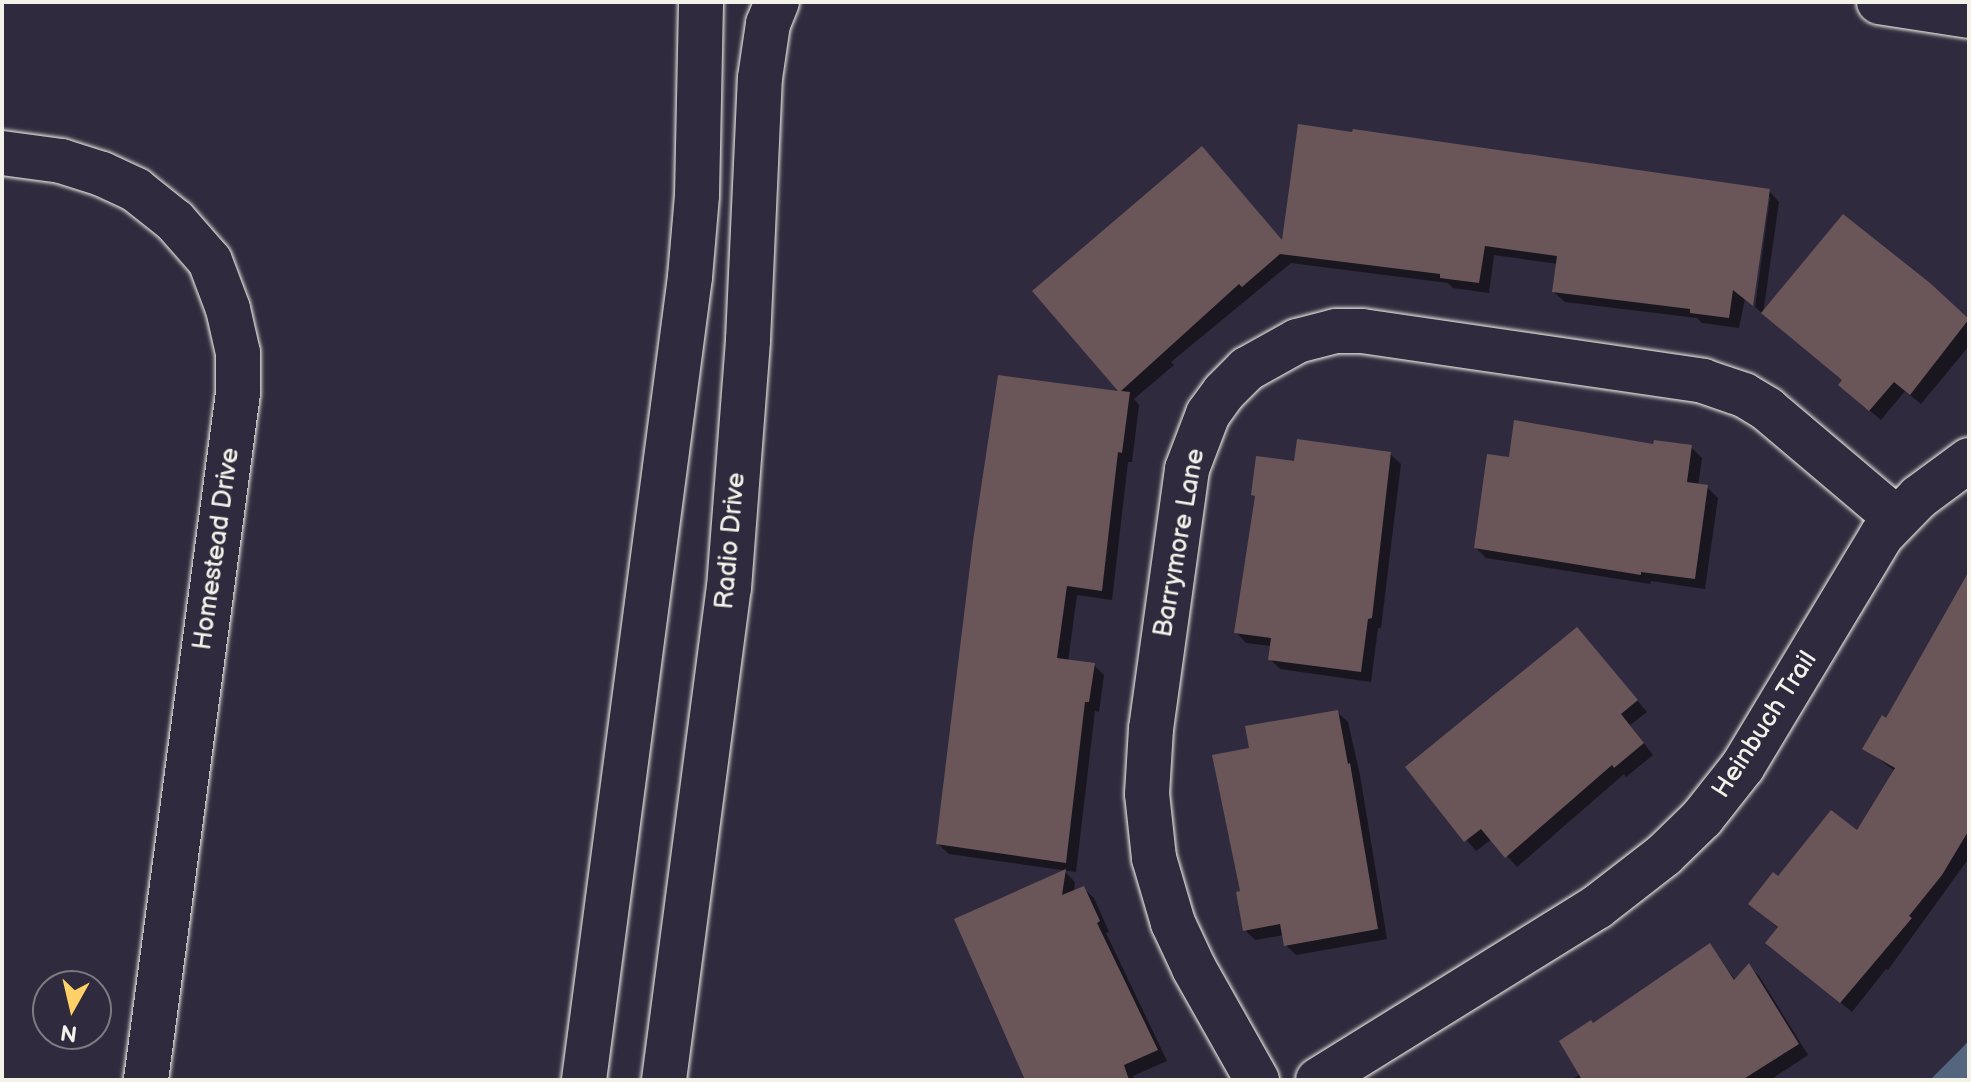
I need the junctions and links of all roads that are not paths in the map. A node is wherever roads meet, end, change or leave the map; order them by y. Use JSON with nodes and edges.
{"nodes":[{"id":1,"x":701,"y":2,"type":"edge"},
{"id":2,"x":777,"y":2,"type":"edge"},
{"id":3,"x":1879,"y":2,"type":"edge"},
{"id":4,"x":1969,"y":16,"type":"edge"},
{"id":5,"x":2,"y":153,"type":"edge"},
{"id":6,"x":1969,"y":460,"type":"edge"},
{"id":7,"x":1896,"y":518,"type":"junction"},
{"id":8,"x":146,"y":1080,"type":"edge"},
{"id":9,"x":584,"y":1080,"type":"edge"},
{"id":10,"x":664,"y":1080,"type":"edge"},
{"id":11,"x":1257,"y":1080,"type":"edge"},
{"id":12,"x":1318,"y":1080,"type":"edge"}],
"edges":[{"from":1,"to":9,"type":"street"},
{"from":2,"to":10,"type":"street","name":"Radio Drive"},
{"from":3,"to":4,"type":"street"},
{"from":5,"to":8,"type":"street","name":"Homestead Drive"},
{"from":6,"to":7,"type":"street","name":"Heinbuch Trail"},
{"from":7,"to":11,"type":"street","name":"Barrymore Lane"},
{"from":7,"to":12,"type":"street","name":"Heinbuch Trail"}]}
